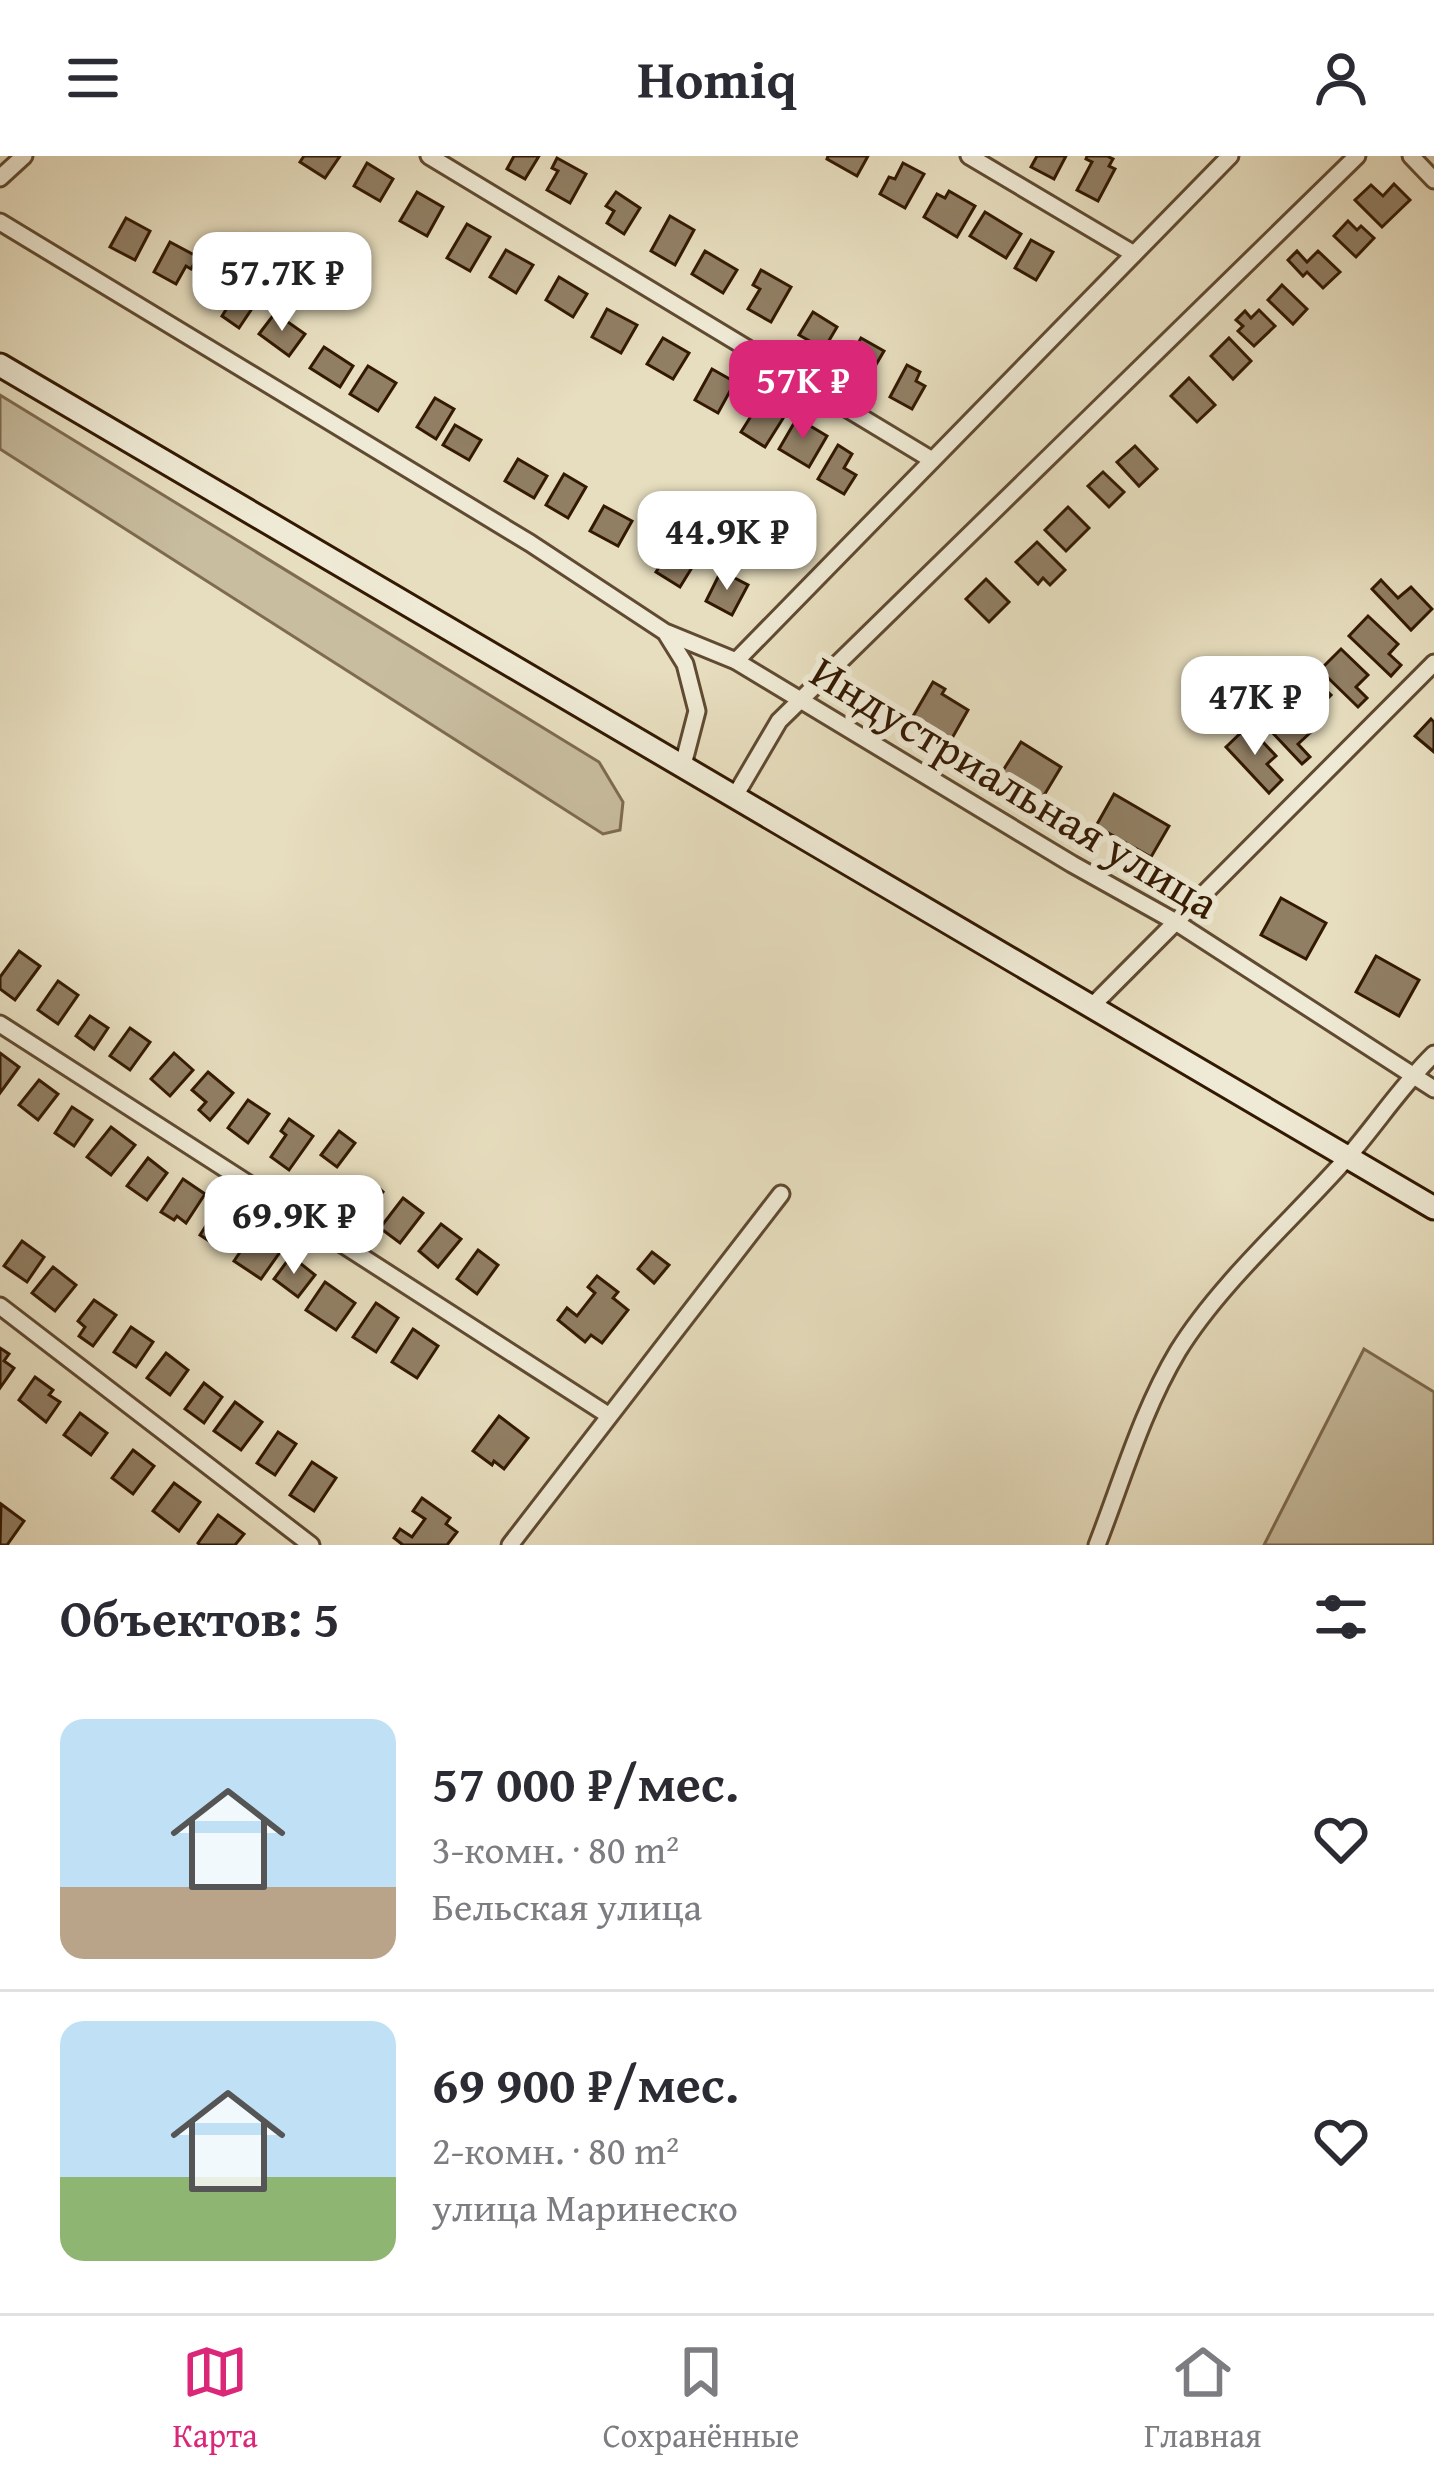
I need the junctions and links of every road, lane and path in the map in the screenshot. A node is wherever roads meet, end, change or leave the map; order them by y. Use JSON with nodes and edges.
{"nodes":[{"id":1,"x":24,"y":156,"type":"edge"},
{"id":2,"x":429,"y":156,"type":"edge"},
{"id":3,"x":969,"y":156,"type":"edge"},
{"id":4,"x":1230,"y":156,"type":"edge"},
{"id":5,"x":1357,"y":156,"type":"edge"},
{"id":6,"x":1411,"y":156,"type":"edge"},
{"id":7,"x":0,"y":177,"type":"edge"},
{"id":8,"x":1434,"y":180,"type":"edge"},
{"id":9,"x":0,"y":222,"type":"edge"},
{"id":10,"x":1134,"y":254,"type":"junction"},
{"id":11,"x":0,"y":365,"type":"edge"},
{"id":12,"x":932,"y":460,"type":"junction"},
{"id":13,"x":665,"y":632,"type":"junction"},
{"id":14,"x":736,"y":661,"type":"junction"},
{"id":15,"x":1434,"y":663,"type":"edge"},
{"id":16,"x":801,"y":702,"type":"junction"},
{"id":17,"x":683,"y":765,"type":"junction"},
{"id":18,"x":735,"y":796,"type":"junction"},
{"id":19,"x":1174,"y":921,"type":"junction"},
{"id":20,"x":1092,"y":1006,"type":"junction"},
{"id":21,"x":0,"y":1024,"type":"edge"},
{"id":22,"x":1434,"y":1054,"type":"edge"},
{"id":23,"x":1412,"y":1076,"type":"junction"},
{"id":24,"x":1434,"y":1088,"type":"edge"},
{"id":25,"x":1348,"y":1156,"type":"junction"},
{"id":26,"x":781,"y":1195,"type":"dead end"},
{"id":27,"x":1434,"y":1208,"type":"edge"},
{"id":28,"x":0,"y":1306,"type":"edge"},
{"id":29,"x":608,"y":1415,"type":"junction"},
{"id":30,"x":311,"y":1545,"type":"edge"},
{"id":31,"x":510,"y":1545,"type":"edge"},
{"id":32,"x":1097,"y":1545,"type":"edge"}],
"edges":[{"from":1,"to":7,"type":"street"},
{"from":2,"to":12,"type":"street"},
{"from":3,"to":10,"type":"street"},
{"from":4,"to":10,"type":"street"},
{"from":5,"to":16,"type":"street"},
{"from":6,"to":8,"type":"street"},
{"from":9,"to":13,"type":"street","name":"Индустриальная улица"},
{"from":10,"to":12,"type":"street"},
{"from":11,"to":17,"type":"street"},
{"from":12,"to":14,"type":"street"},
{"from":13,"to":14,"type":"street","name":"Индустриальная улица"},
{"from":13,"to":17,"type":"street"},
{"from":14,"to":16,"type":"street","name":"Индустриальная улица"},
{"from":15,"to":19,"type":"street"},
{"from":16,"to":18,"type":"street"},
{"from":16,"to":19,"type":"street","name":"Индустриальная улица"},
{"from":17,"to":18,"type":"street"},
{"from":18,"to":20,"type":"street"},
{"from":19,"to":20,"type":"street"},
{"from":19,"to":23,"type":"street","name":"Индустриальная улица"},
{"from":20,"to":25,"type":"street"},
{"from":21,"to":29,"type":"street"},
{"from":22,"to":23,"type":"street"},
{"from":23,"to":24,"type":"street","name":"Индустриальная улица"},
{"from":23,"to":25,"type":"street"},
{"from":25,"to":27,"type":"street"},
{"from":25,"to":32,"type":"street"},
{"from":26,"to":29,"type":"street"},
{"from":28,"to":30,"type":"street"},
{"from":29,"to":31,"type":"street"}]}
